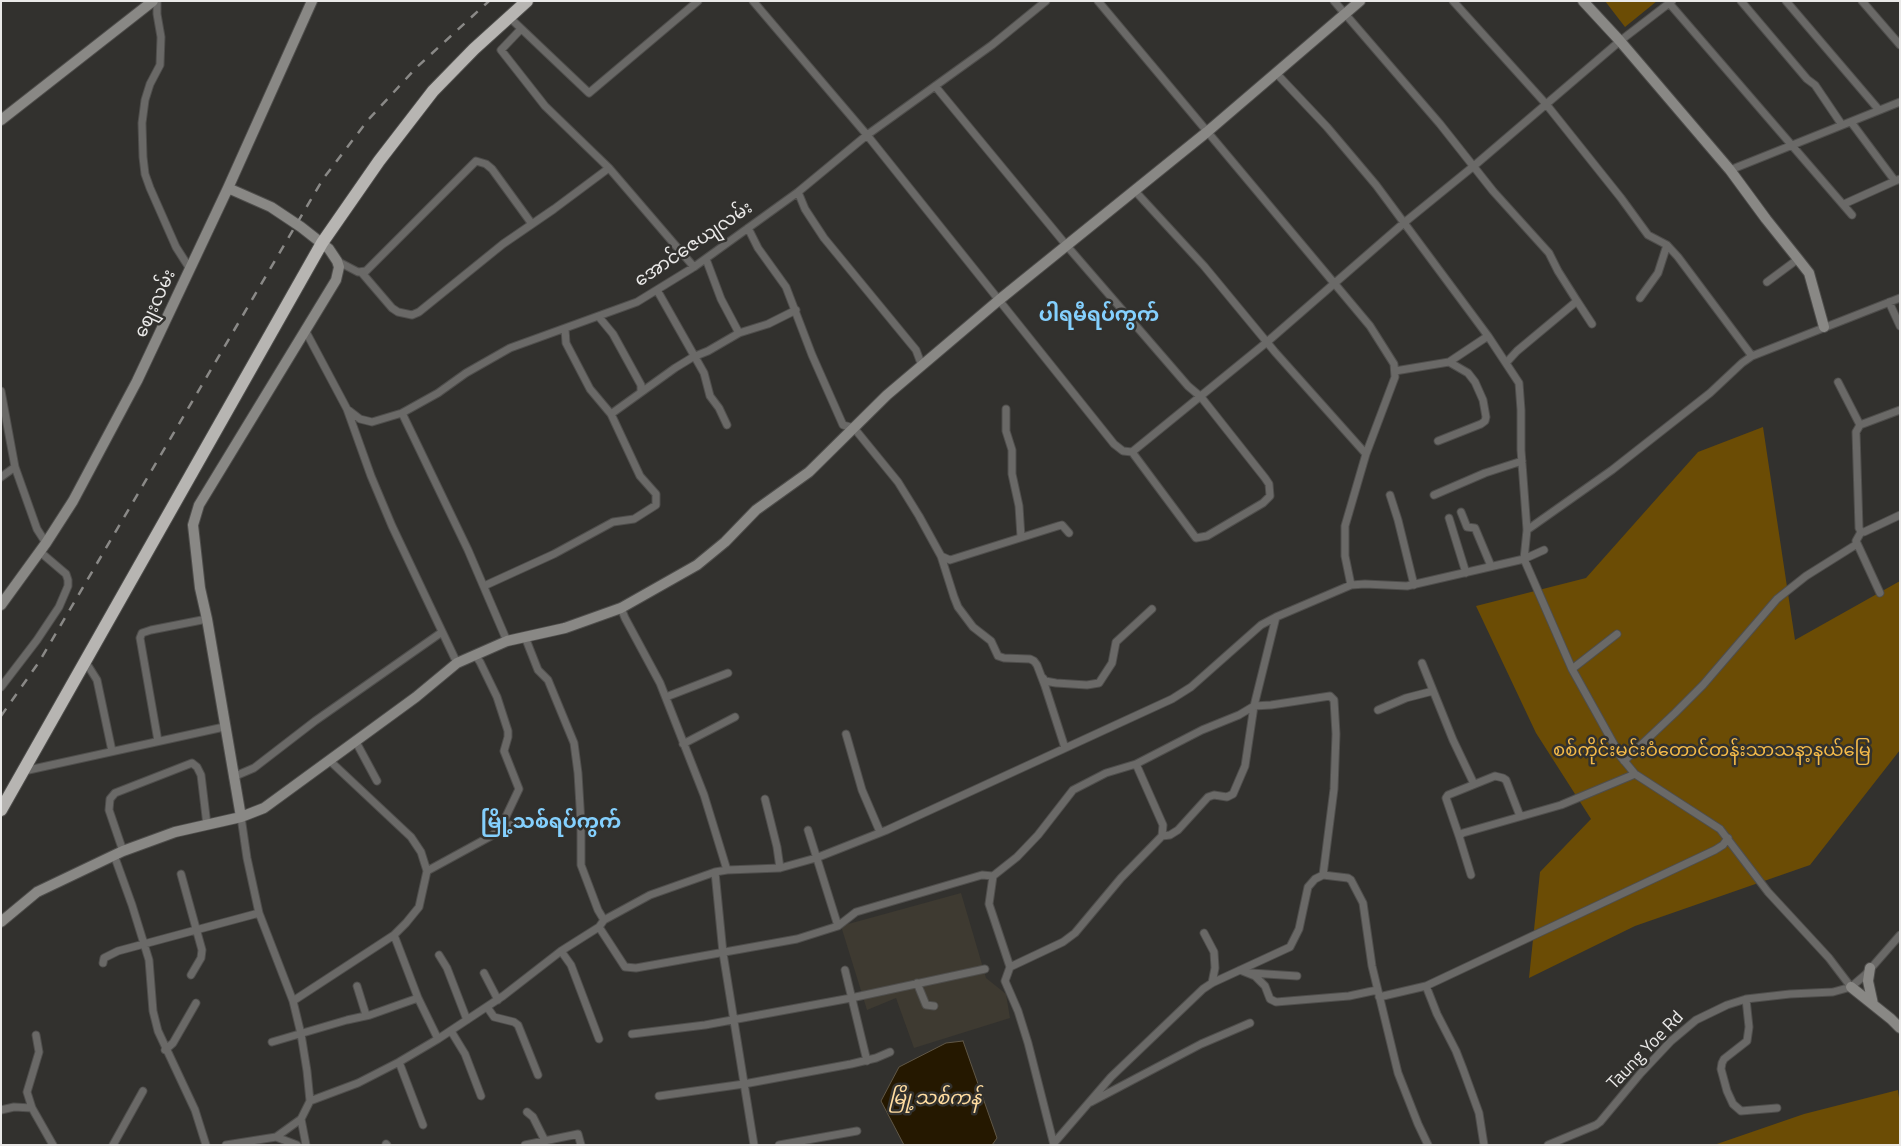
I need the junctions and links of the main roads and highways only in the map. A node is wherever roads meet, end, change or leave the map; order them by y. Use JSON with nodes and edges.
{"nodes":[{"id":1,"x":527,"y":1,"type":"edge"},
{"id":2,"x":1,"y":810,"type":"edge"}],
"edges":[{"from":1,"to":2,"type":"highway"}]}
